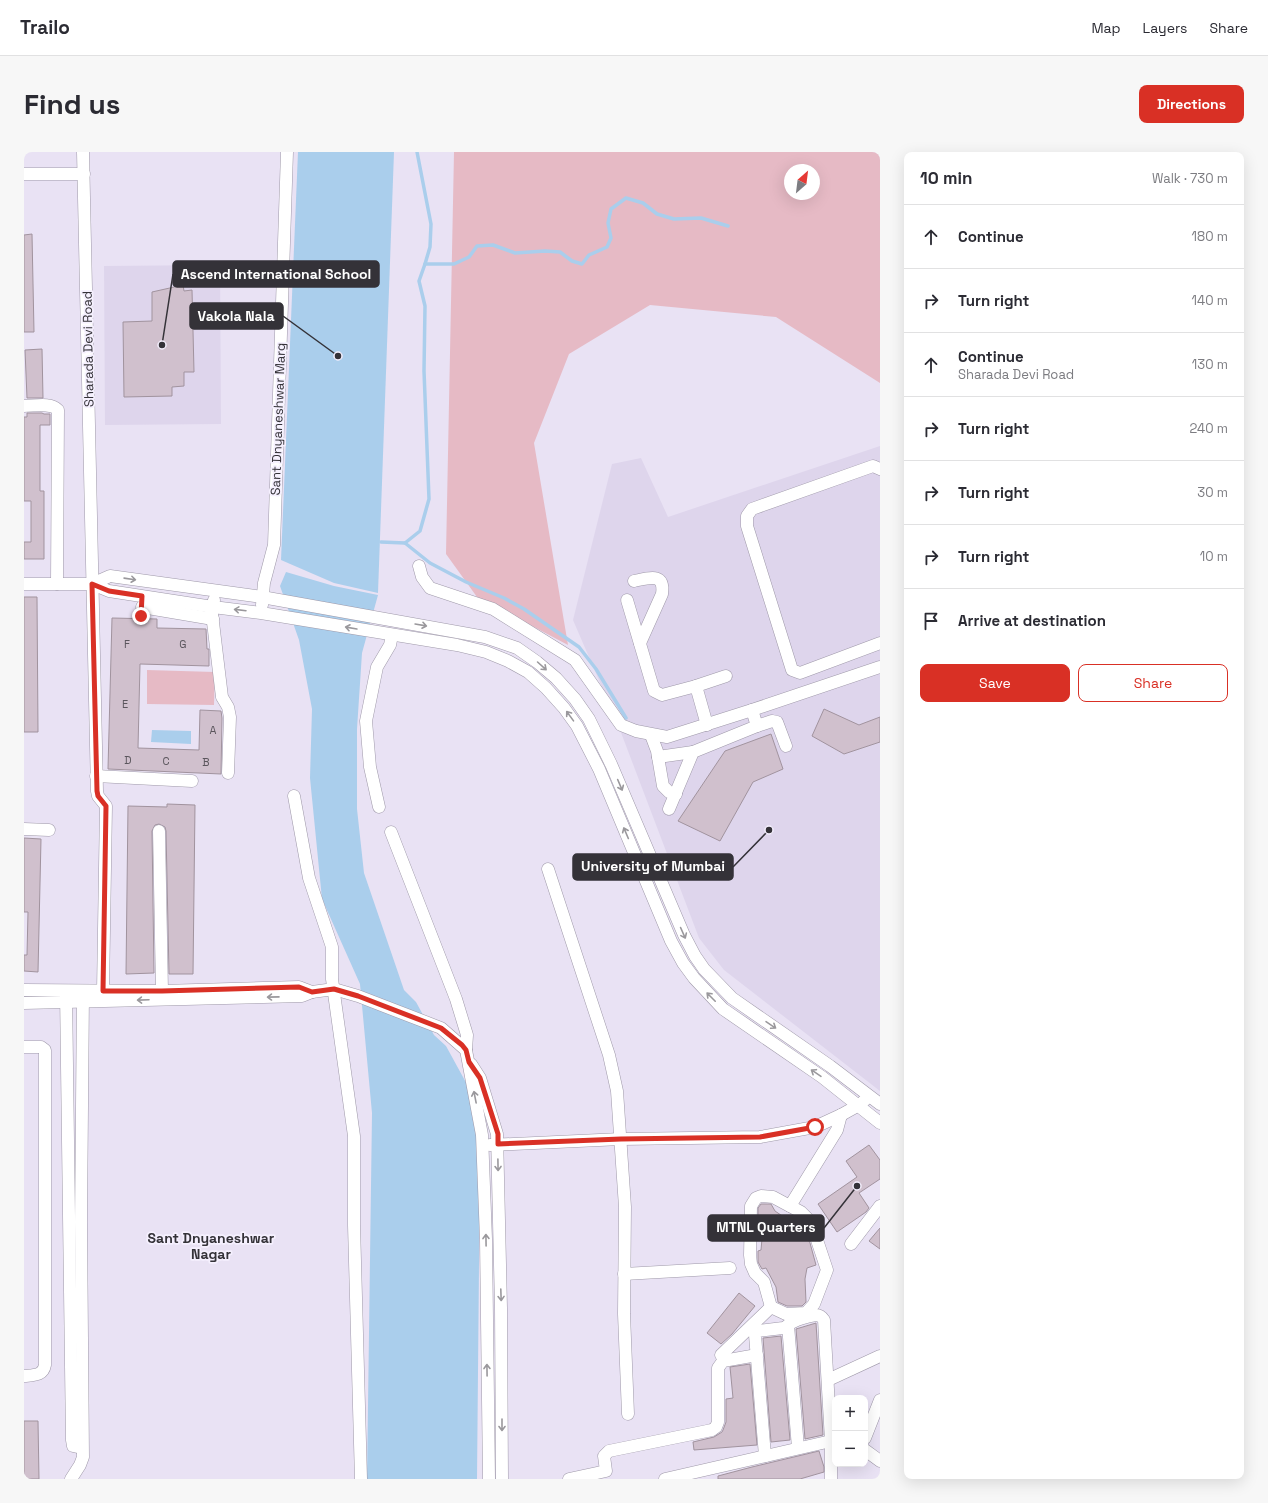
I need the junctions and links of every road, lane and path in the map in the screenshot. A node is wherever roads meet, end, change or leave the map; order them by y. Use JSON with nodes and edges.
{"nodes":[{"id":1,"x":83,"y":152,"type":"edge"},
{"id":2,"x":287,"y":152,"type":"edge"},
{"id":3,"x":24,"y":174,"type":"edge"},
{"id":4,"x":84,"y":174,"type":"junction"},
{"id":5,"x":24,"y":406,"type":"edge"},
{"id":6,"x":880,"y":469,"type":"edge"},
{"id":7,"x":419,"y":566,"type":"dead end"},
{"id":8,"x":634,"y":581,"type":"dead end"},
{"id":9,"x":24,"y":584,"type":"edge"},
{"id":10,"x":57,"y":584,"type":"junction"},
{"id":11,"x":92,"y":584,"type":"junction"},
{"id":12,"x":215,"y":590,"type":"junction"},
{"id":13,"x":262,"y":597,"type":"junction"},
{"id":14,"x":627,"y":600,"type":"dead end"},
{"id":15,"x":174,"y":601,"type":"junction"},
{"id":16,"x":142,"y":606,"type":"junction"},
{"id":17,"x":175,"y":613,"type":"junction"},
{"id":18,"x":213,"y":613,"type":"junction"},
{"id":19,"x":261,"y":613,"type":"junction"},
{"id":20,"x":391,"y":635,"type":"junction"},
{"id":21,"x":640,"y":643,"type":"junction"},
{"id":22,"x":880,"y":643,"type":"edge"},
{"id":23,"x":880,"y":666,"type":"edge"},
{"id":24,"x":726,"y":676,"type":"dead end"},
{"id":25,"x":696,"y":686,"type":"junction"},
{"id":26,"x":752,"y":710,"type":"junction"},
{"id":27,"x":707,"y":725,"type":"junction"},
{"id":28,"x":757,"y":726,"type":"junction"},
{"id":29,"x":651,"y":735,"type":"junction"},
{"id":30,"x":786,"y":746,"type":"dead end"},
{"id":31,"x":693,"y":752,"type":"junction"},
{"id":32,"x":658,"y":757,"type":"junction"},
{"id":33,"x":611,"y":764,"type":"junction"},
{"id":34,"x":599,"y":770,"type":"junction"},
{"id":35,"x":228,"y":772,"type":"dead end"},
{"id":36,"x":96,"y":776,"type":"junction"},
{"id":37,"x":192,"y":781,"type":"dead end"},
{"id":38,"x":676,"y":794,"type":"junction"},
{"id":39,"x":294,"y":796,"type":"dead end"},
{"id":40,"x":379,"y":807,"type":"dead end"},
{"id":41,"x":669,"y":809,"type":"dead end"},
{"id":42,"x":24,"y":829,"type":"edge"},
{"id":43,"x":49,"y":830,"type":"dead end"},
{"id":44,"x":159,"y":831,"type":"dead end"},
{"id":45,"x":391,"y":832,"type":"dead end"},
{"id":46,"x":548,"y":869,"type":"dead end"},
{"id":47,"x":334,"y":989,"type":"junction"},
{"id":48,"x":24,"y":990,"type":"edge"},
{"id":49,"x":103,"y":991,"type":"junction"},
{"id":50,"x":162,"y":991,"type":"junction"},
{"id":51,"x":184,"y":995,"type":"junction"},
{"id":52,"x":83,"y":996,"type":"junction"},
{"id":53,"x":66,"y":997,"type":"junction"},
{"id":54,"x":24,"y":1003,"type":"edge"},
{"id":55,"x":83,"y":1042,"type":"junction"},
{"id":56,"x":67,"y":1043,"type":"junction"},
{"id":57,"x":24,"y":1046,"type":"edge"},
{"id":58,"x":468,"y":1056,"type":"junction"},
{"id":59,"x":842,"y":1075,"type":"junction"},
{"id":60,"x":834,"y":1085,"type":"junction"},
{"id":61,"x":869,"y":1096,"type":"junction"},
{"id":62,"x":880,"y":1104,"type":"edge"},
{"id":63,"x":859,"y":1105,"type":"junction"},
{"id":64,"x":841,"y":1116,"type":"junction"},
{"id":65,"x":492,"y":1117,"type":"junction"},
{"id":66,"x":479,"y":1118,"type":"junction"},
{"id":67,"x":880,"y":1123,"type":"edge"},
{"id":68,"x":621,"y":1139,"type":"junction"},
{"id":69,"x":498,"y":1144,"type":"junction"},
{"id":70,"x":482,"y":1145,"type":"junction"},
{"id":71,"x":790,"y":1206,"type":"junction"},
{"id":72,"x":880,"y":1206,"type":"edge"},
{"id":73,"x":499,"y":1213,"type":"junction"},
{"id":74,"x":485,"y":1214,"type":"junction"},
{"id":75,"x":851,"y":1244,"type":"dead end"},
{"id":76,"x":730,"y":1268,"type":"dead end"},
{"id":77,"x":624,"y":1274,"type":"junction"},
{"id":78,"x":771,"y":1307,"type":"junction"},
{"id":79,"x":788,"y":1326,"type":"junction"},
{"id":80,"x":76,"y":1345,"type":"junction"},
{"id":81,"x":487,"y":1351,"type":"junction"},
{"id":82,"x":501,"y":1351,"type":"junction"},
{"id":83,"x":721,"y":1355,"type":"dead end"},
{"id":84,"x":757,"y":1355,"type":"junction"},
{"id":85,"x":880,"y":1356,"type":"edge"},
{"id":86,"x":24,"y":1376,"type":"edge"},
{"id":87,"x":828,"y":1380,"type":"junction"},
{"id":88,"x":502,"y":1392,"type":"junction"},
{"id":89,"x":487,"y":1393,"type":"junction"},
{"id":90,"x":880,"y":1400,"type":"edge"},
{"id":91,"x":628,"y":1414,"type":"dead end"},
{"id":92,"x":868,"y":1431,"type":"edge"},
{"id":93,"x":832,"y":1441,"type":"junction"},
{"id":94,"x":798,"y":1448,"type":"junction"},
{"id":95,"x":868,"y":1452,"type":"edge"},
{"id":96,"x":765,"y":1456,"type":"junction"},
{"id":97,"x":880,"y":1461,"type":"edge"},
{"id":98,"x":606,"y":1475,"type":"edge"},
{"id":99,"x":71,"y":1479,"type":"edge"},
{"id":100,"x":361,"y":1479,"type":"edge"},
{"id":101,"x":489,"y":1479,"type":"edge"},
{"id":102,"x":502,"y":1479,"type":"edge"},
{"id":103,"x":568,"y":1479,"type":"edge"},
{"id":104,"x":665,"y":1479,"type":"edge"},
{"id":105,"x":831,"y":1479,"type":"edge"}],
"edges":[{"from":1,"to":4,"type":"street","name":"Sharada Devi Road"},
{"from":2,"to":13,"type":"street","name":"Sant Dnyaneshwar Marg"},
{"from":3,"to":4,"type":"street"},
{"from":4,"to":11,"type":"street","name":"Sharada Devi Road"},
{"from":5,"to":10,"type":"street"},
{"from":6,"to":22,"type":"street"},
{"from":7,"to":29,"type":"street"},
{"from":8,"to":21,"type":"street"},
{"from":9,"to":10,"type":"street"},
{"from":10,"to":11,"type":"street"},
{"from":11,"to":12,"type":"street","one_way":true},
{"from":11,"to":16,"type":"street"},
{"from":11,"to":36,"type":"street","name":"Sharada Devi Road"},
{"from":12,"to":13,"type":"street"},
{"from":12,"to":18,"type":"street"},
{"from":13,"to":19,"type":"street","name":"Sant Dnyaneshwar Marg"},
{"from":13,"to":33,"type":"street","one_way":true},
{"from":14,"to":21,"type":"street"},
{"from":15,"to":16,"type":"street"},
{"from":15,"to":17,"type":"street"},
{"from":15,"to":18,"type":"street"},
{"from":16,"to":17,"type":"street"},
{"from":17,"to":18,"type":"street"},
{"from":19,"to":18,"type":"street","one_way":true},
{"from":18,"to":35,"type":"street"},
{"from":20,"to":19,"type":"street","one_way":true},
{"from":34,"to":20,"type":"street","one_way":true},
{"from":20,"to":40,"type":"street"},
{"from":21,"to":25,"type":"street"},
{"from":23,"to":26,"type":"street"},
{"from":24,"to":25,"type":"street"},
{"from":25,"to":27,"type":"street"},
{"from":26,"to":27,"type":"street"},
{"from":26,"to":28,"type":"street"},
{"from":27,"to":29,"type":"street"},
{"from":28,"to":30,"type":"street"},
{"from":28,"to":31,"type":"street"},
{"from":29,"to":32,"type":"street"},
{"from":31,"to":32,"type":"street"},
{"from":31,"to":38,"type":"street"},
{"from":32,"to":38,"type":"street"},
{"from":33,"to":34,"type":"street"},
{"from":33,"to":59,"type":"street","one_way":true},
{"from":60,"to":34,"type":"street","one_way":true},
{"from":36,"to":37,"type":"street"},
{"from":36,"to":49,"type":"street","name":"Sharada Devi Road"},
{"from":38,"to":41,"type":"street"},
{"from":39,"to":47,"type":"street"},
{"from":42,"to":43,"type":"street"},
{"from":44,"to":50,"type":"street"},
{"from":45,"to":58,"type":"street"},
{"from":46,"to":68,"type":"street"},
{"from":47,"to":51,"type":"street"},
{"from":47,"to":58,"type":"street"},
{"from":47,"to":100,"type":"street"},
{"from":48,"to":53,"type":"street"},
{"from":49,"to":50,"type":"street"},
{"from":49,"to":52,"type":"street"},
{"from":50,"to":51,"type":"street"},
{"from":51,"to":52,"type":"street","one_way":true},
{"from":52,"to":53,"type":"street"},
{"from":52,"to":55,"type":"street"},
{"from":53,"to":54,"type":"street"},
{"from":53,"to":56,"type":"street"},
{"from":55,"to":56,"type":"street"},
{"from":55,"to":80,"type":"street"},
{"from":56,"to":80,"type":"street"},
{"from":57,"to":86,"type":"street"},
{"from":58,"to":65,"type":"street"},
{"from":66,"to":58,"type":"street","one_way":true},
{"from":59,"to":60,"type":"street"},
{"from":59,"to":61,"type":"street"},
{"from":60,"to":63,"type":"street"},
{"from":61,"to":62,"type":"street"},
{"from":61,"to":63,"type":"street"},
{"from":63,"to":64,"type":"street"},
{"from":63,"to":67,"type":"street"},
{"from":64,"to":68,"type":"street"},
{"from":64,"to":71,"type":"street"},
{"from":65,"to":66,"type":"street"},
{"from":65,"to":69,"type":"street"},
{"from":66,"to":70,"type":"street"},
{"from":68,"to":69,"type":"street"},
{"from":68,"to":77,"type":"street"},
{"from":69,"to":70,"type":"street"},
{"from":69,"to":73,"type":"street","one_way":true},
{"from":70,"to":74,"type":"street"},
{"from":71,"to":78,"type":"street"},
{"from":71,"to":78,"type":"street"},
{"from":72,"to":75,"type":"street"},
{"from":73,"to":74,"type":"street"},
{"from":73,"to":82,"type":"street","one_way":true},
{"from":81,"to":74,"type":"street","one_way":true},
{"from":76,"to":77,"type":"street"},
{"from":77,"to":91,"type":"street"},
{"from":78,"to":83,"type":"street"},
{"from":79,"to":84,"type":"street"},
{"from":79,"to":87,"type":"street"},
{"from":79,"to":94,"type":"street"},
{"from":80,"to":99,"type":"street"},
{"from":81,"to":82,"type":"street"},
{"from":89,"to":81,"type":"street","one_way":true},
{"from":82,"to":88,"type":"street"},
{"from":84,"to":96,"type":"street"},
{"from":84,"to":98,"type":"street"},
{"from":85,"to":87,"type":"street"},
{"from":87,"to":93,"type":"street"},
{"from":88,"to":89,"type":"street"},
{"from":88,"to":102,"type":"street","one_way":true},
{"from":89,"to":101,"type":"street"},
{"from":90,"to":92,"type":"street"},
{"from":93,"to":94,"type":"street"},
{"from":93,"to":105,"type":"street"},
{"from":94,"to":96,"type":"street"},
{"from":95,"to":97,"type":"street"},
{"from":96,"to":104,"type":"street"},
{"from":98,"to":103,"type":"street"}]}
